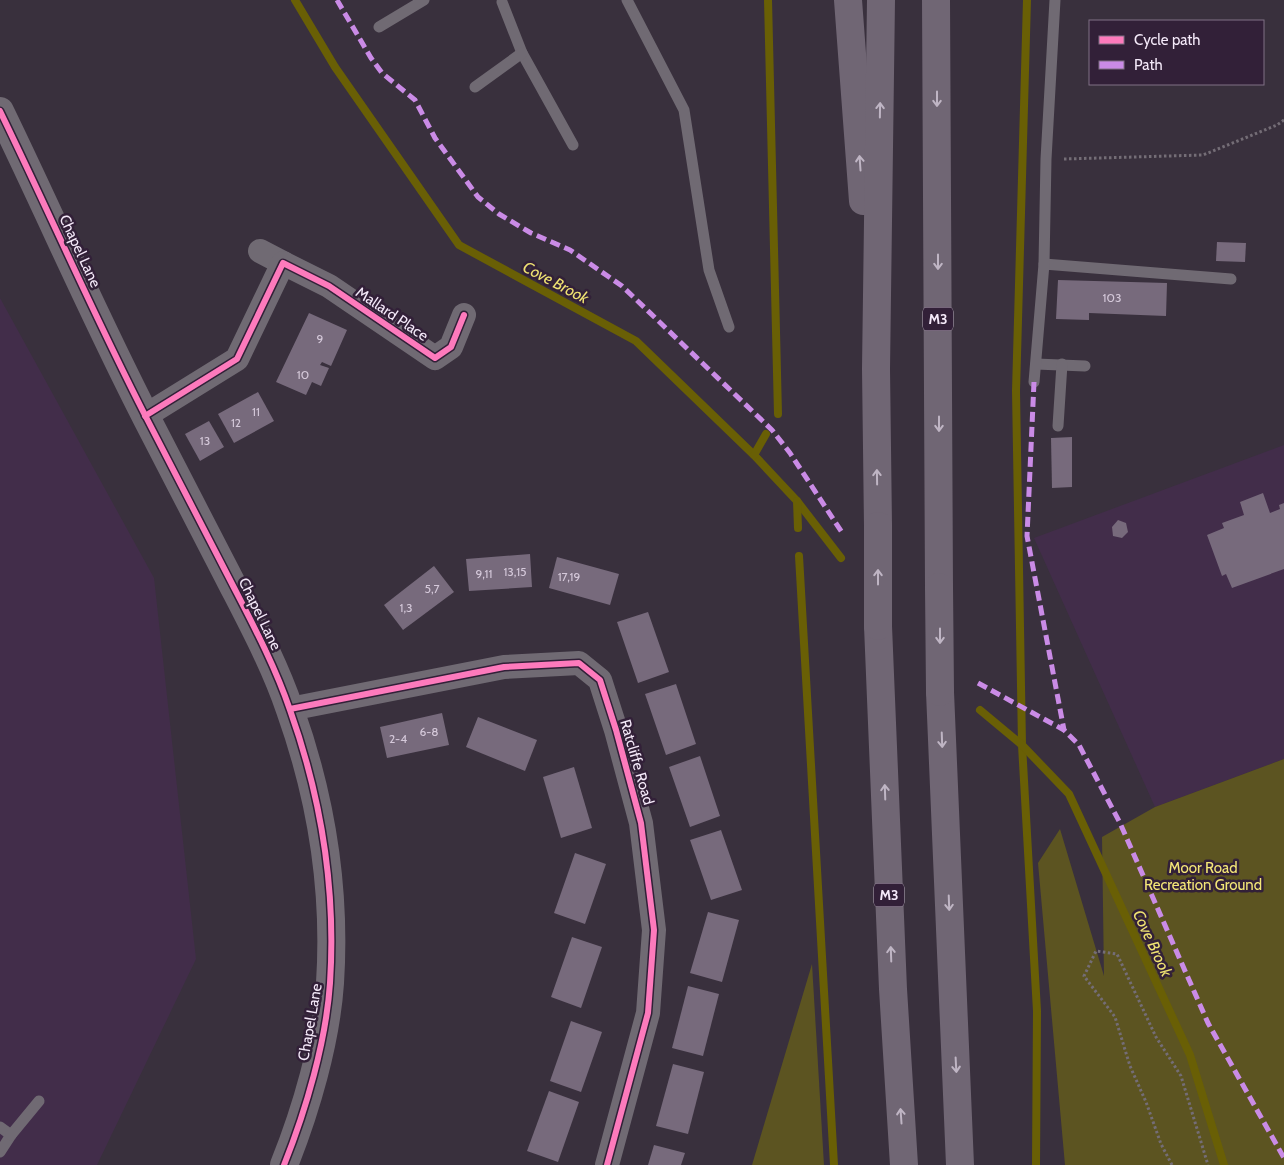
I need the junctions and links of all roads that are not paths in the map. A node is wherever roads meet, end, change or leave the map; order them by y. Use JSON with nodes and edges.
{"nodes":[{"id":1,"x":424,"y":0,"type":"edge"},
{"id":2,"x":627,"y":0,"type":"edge"},
{"id":3,"x":848,"y":0,"type":"edge"},
{"id":4,"x":882,"y":0,"type":"edge"},
{"id":5,"x":936,"y":0,"type":"edge"},
{"id":6,"x":942,"y":0,"type":"edge"},
{"id":7,"x":1055,"y":0,"type":"edge"},
{"id":8,"x":502,"y":1,"type":"edge"},
{"id":9,"x":379,"y":27,"type":"dead end"},
{"id":10,"x":936,"y":50,"type":"junction"},
{"id":11,"x":522,"y":53,"type":"junction"},
{"id":12,"x":475,"y":87,"type":"dead end"},
{"id":13,"x":0,"y":111,"type":"edge"},
{"id":14,"x":573,"y":145,"type":"dead end"},
{"id":15,"x":260,"y":251,"type":"dead end"},
{"id":16,"x":283,"y":263,"type":"junction"},
{"id":17,"x":1044,"y":264,"type":"junction"},
{"id":18,"x":1232,"y":279,"type":"dead end"},
{"id":19,"x":464,"y":315,"type":"dead end"},
{"id":20,"x":729,"y":326,"type":"dead end"},
{"id":21,"x":1036,"y":364,"type":"junction"},
{"id":22,"x":1062,"y":364,"type":"junction"},
{"id":23,"x":1085,"y":366,"type":"dead end"},
{"id":24,"x":876,"y":369,"type":"junction"},
{"id":25,"x":1034,"y":382,"type":"dead end"},
{"id":26,"x":146,"y":416,"type":"junction"},
{"id":27,"x":1058,"y":426,"type":"dead end"},
{"id":28,"x":290,"y":709,"type":"junction"},
{"id":29,"x":38,"y":1101,"type":"dead end"},
{"id":30,"x":0,"y":1128,"type":"edge"},
{"id":31,"x":10,"y":1135,"type":"junction"},
{"id":32,"x":0,"y":1152,"type":"edge"},
{"id":33,"x":284,"y":1165,"type":"edge"},
{"id":34,"x":607,"y":1165,"type":"edge"},
{"id":35,"x":904,"y":1165,"type":"edge"},
{"id":36,"x":960,"y":1165,"type":"edge"}],
"edges":[{"from":1,"to":9,"type":"lane"},
{"from":2,"to":20,"type":"lane"},
{"from":24,"to":3,"type":"highway","number":"M3","one_way":true},
{"from":24,"to":4,"type":"highway","number":"M3","one_way":true},
{"from":5,"to":10,"type":"highway","number":"M3"},
{"from":6,"to":10,"type":"highway","number":"M3"},
{"from":7,"to":17,"type":"lane"},
{"from":8,"to":11,"type":"lane"},
{"from":10,"to":36,"type":"highway","number":"M3","one_way":true,"bridge":true},
{"from":11,"to":12,"type":"lane"},
{"from":11,"to":14,"type":"lane"},
{"from":13,"to":26,"type":"street","name":"Chapel Lane"},
{"from":15,"to":16,"type":"street"},
{"from":16,"to":19,"type":"street","name":"Mallard Place"},
{"from":16,"to":26,"type":"street"},
{"from":17,"to":18,"type":"lane"},
{"from":17,"to":21,"type":"lane"},
{"from":21,"to":22,"type":"lane"},
{"from":21,"to":25,"type":"lane"},
{"from":22,"to":23,"type":"lane"},
{"from":22,"to":27,"type":"lane"},
{"from":35,"to":24,"type":"highway","number":"M3","one_way":true,"bridge":true},
{"from":26,"to":28,"type":"street","name":"Chapel Lane"},
{"from":28,"to":33,"type":"street","name":"Chapel Lane"},
{"from":28,"to":34,"type":"street","name":"Ratcliffe Road"},
{"from":29,"to":31,"type":"lane"},
{"from":30,"to":31,"type":"lane"},
{"from":31,"to":32,"type":"lane"}]}
